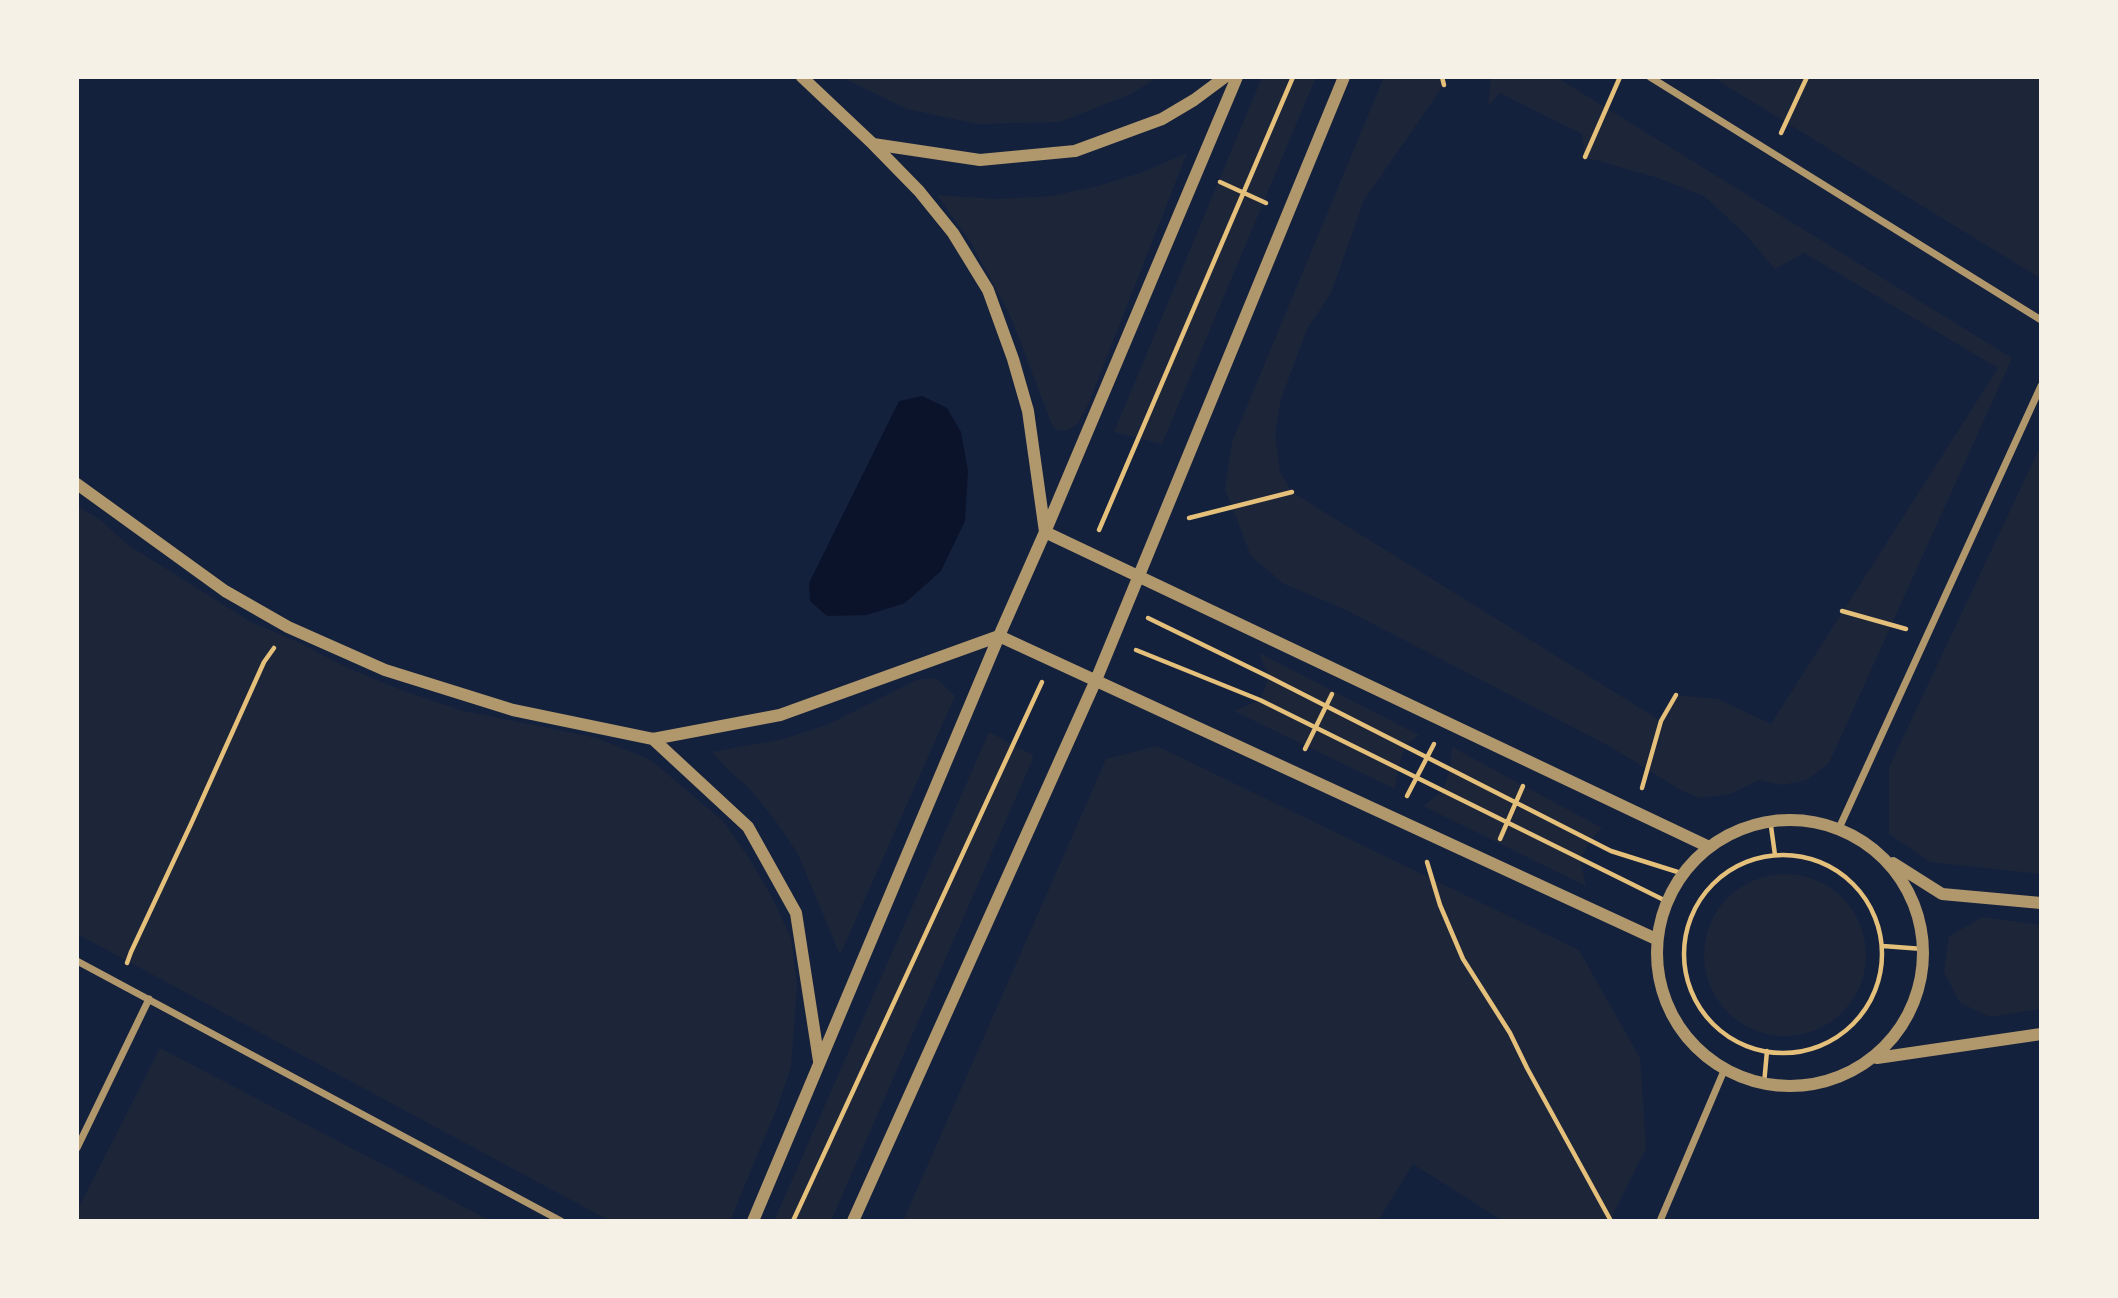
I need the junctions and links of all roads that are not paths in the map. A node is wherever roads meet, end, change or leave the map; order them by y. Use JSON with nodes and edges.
{"nodes":[{"id":1,"x":802,"y":77,"type":"edge"},
{"id":2,"x":1224,"y":77,"type":"edge"},
{"id":3,"x":1237,"y":77,"type":"edge"},
{"id":4,"x":1344,"y":77,"type":"edge"},
{"id":5,"x":1650,"y":77,"type":"edge"},
{"id":6,"x":873,"y":144,"type":"junction"},
{"id":7,"x":2041,"y":320,"type":"edge"},
{"id":8,"x":2041,"y":386,"type":"edge"},
{"id":9,"x":77,"y":485,"type":"edge"},
{"id":10,"x":1045,"y":532,"type":"junction"},
{"id":11,"x":1138,"y":576,"type":"junction"},
{"id":12,"x":999,"y":636,"type":"junction"},
{"id":13,"x":1096,"y":680,"type":"junction"},
{"id":14,"x":653,"y":739,"type":"junction"},
{"id":15,"x":1840,"y":826,"type":"junction"},
{"id":16,"x":1707,"y":846,"type":"junction"},
{"id":17,"x":1893,"y":863,"type":"junction"},
{"id":18,"x":2041,"y":903,"type":"edge"},
{"id":19,"x":1656,"y":939,"type":"junction"},
{"id":20,"x":77,"y":961,"type":"edge"},
{"id":21,"x":149,"y":999,"type":"junction"},
{"id":22,"x":2041,"y":1034,"type":"edge"},
{"id":23,"x":1877,"y":1058,"type":"junction"},
{"id":24,"x":820,"y":1062,"type":"junction"},
{"id":25,"x":1723,"y":1073,"type":"junction"},
{"id":26,"x":77,"y":1147,"type":"edge"},
{"id":27,"x":561,"y":1221,"type":"edge"},
{"id":28,"x":753,"y":1221,"type":"edge"},
{"id":29,"x":853,"y":1221,"type":"edge"},
{"id":30,"x":1660,"y":1221,"type":"edge"}],
"edges":[{"from":1,"to":6,"type":"street"},
{"from":2,"to":6,"type":"street"},
{"from":3,"to":10,"type":"street"},
{"from":4,"to":11,"type":"street"},
{"from":5,"to":7,"type":"street"},
{"from":6,"to":10,"type":"street"},
{"from":8,"to":15,"type":"street"},
{"from":9,"to":14,"type":"street"},
{"from":10,"to":11,"type":"street"},
{"from":10,"to":12,"type":"street"},
{"from":11,"to":13,"type":"street"},
{"from":11,"to":16,"type":"street"},
{"from":12,"to":13,"type":"street"},
{"from":12,"to":14,"type":"street"},
{"from":12,"to":24,"type":"street"},
{"from":13,"to":19,"type":"street"},
{"from":13,"to":29,"type":"street"},
{"from":14,"to":24,"type":"street"},
{"from":15,"to":16,"type":"street"},
{"from":15,"to":17,"type":"street"},
{"from":16,"to":19,"type":"street"},
{"from":17,"to":18,"type":"street"},
{"from":17,"to":23,"type":"street"},
{"from":19,"to":25,"type":"street"},
{"from":20,"to":21,"type":"street"},
{"from":21,"to":26,"type":"street"},
{"from":21,"to":27,"type":"street"},
{"from":22,"to":23,"type":"street"},
{"from":23,"to":25,"type":"street"},
{"from":24,"to":28,"type":"street"},
{"from":25,"to":30,"type":"street"}]}
